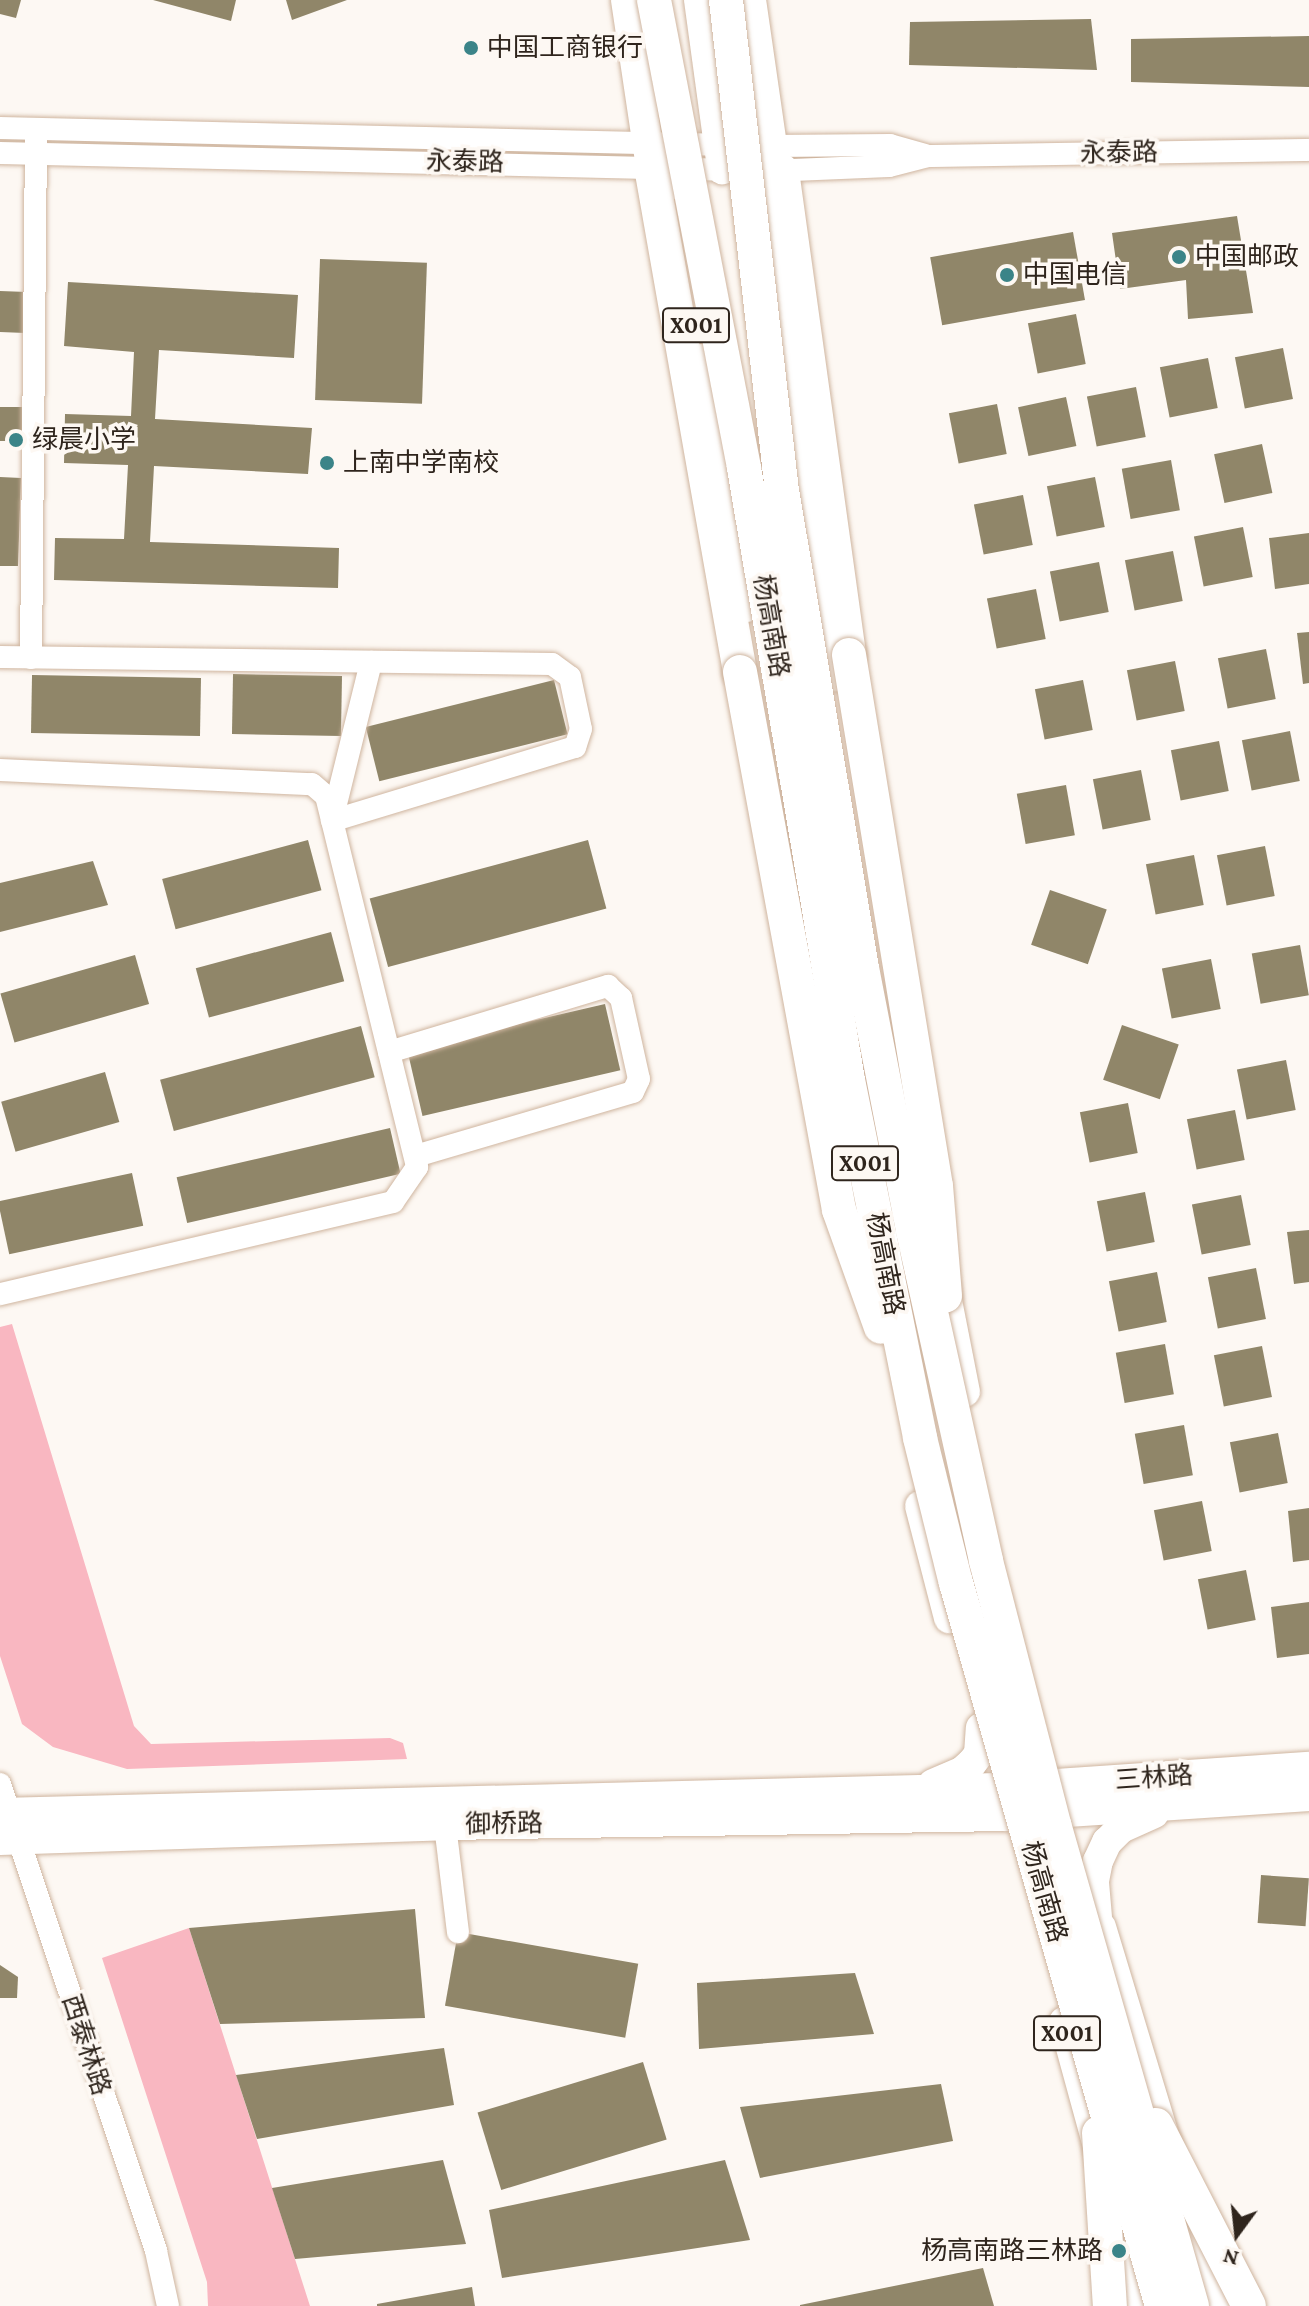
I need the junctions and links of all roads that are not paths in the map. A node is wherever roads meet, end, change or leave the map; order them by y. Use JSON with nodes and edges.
{"nodes":[{"id":1,"x":626,"y":0,"type":"edge"},
{"id":2,"x":654,"y":0,"type":"edge"},
{"id":3,"x":678,"y":0,"type":"edge"},
{"id":4,"x":699,"y":0,"type":"edge"},
{"id":5,"x":726,"y":0,"type":"edge"},
{"id":6,"x":751,"y":0,"type":"edge"},
{"id":7,"x":0,"y":128,"type":"edge"},
{"id":8,"x":36,"y":128,"type":"junction"},
{"id":9,"x":1309,"y":150,"type":"edge"},
{"id":10,"x":0,"y":153,"type":"edge"},
{"id":11,"x":36,"y":154,"type":"junction"},
{"id":12,"x":711,"y":156,"type":"junction"},
{"id":13,"x":655,"y":159,"type":"junction"},
{"id":14,"x":770,"y":161,"type":"junction"},
{"id":15,"x":816,"y":424,"type":"junction"},
{"id":16,"x":802,"y":472,"type":"junction"},
{"id":17,"x":0,"y":657,"type":"edge"},
{"id":18,"x":31,"y":658,"type":"junction"},
{"id":19,"x":371,"y":662,"type":"junction"},
{"id":20,"x":0,"y":770,"type":"edge"},
{"id":21,"x":332,"y":821,"type":"junction"},
{"id":22,"x":389,"y":1052,"type":"junction"},
{"id":23,"x":415,"y":1156,"type":"junction"},
{"id":24,"x":0,"y":1294,"type":"edge"},
{"id":25,"x":963,"y":1422,"type":"junction"},
{"id":26,"x":912,"y":1434,"type":"junction"},
{"id":27,"x":981,"y":1728,"type":"junction"},
{"id":28,"x":1309,"y":1767,"type":"edge"},
{"id":29,"x":912,"y":1790,"type":"junction"},
{"id":30,"x":1309,"y":1796,"type":"edge"},
{"id":31,"x":1060,"y":1798,"type":"junction"},
{"id":32,"x":1003,"y":1802,"type":"junction"},
{"id":33,"x":1191,"y":1804,"type":"junction"},
{"id":34,"x":6,"y":1818,"type":"edge"},
{"id":35,"x":445,"y":1825,"type":"junction"},
{"id":36,"x":1097,"y":1917,"type":"junction"},
{"id":37,"x":458,"y":1932,"type":"dead end"},
{"id":38,"x":1109,"y":2065,"type":"junction"},
{"id":39,"x":168,"y":2306,"type":"edge"},
{"id":40,"x":1110,"y":2306,"type":"edge"},
{"id":41,"x":1140,"y":2306,"type":"edge"},
{"id":42,"x":1162,"y":2306,"type":"edge"},
{"id":43,"x":1192,"y":2306,"type":"edge"},
{"id":44,"x":1219,"y":2306,"type":"edge"},
{"id":45,"x":1249,"y":2306,"type":"edge"}],
"edges":[{"from":1,"to":13,"type":"main road","name":"杨高南路"},
{"from":2,"to":26,"type":"highway","name":"杨高南路","number":"X001","bridge":true},
{"from":3,"to":12,"type":"main road"},
{"from":4,"to":12,"type":"main road"},
{"from":5,"to":25,"type":"highway","name":"杨高南路","number":"X001","bridge":true},
{"from":6,"to":14,"type":"main road","name":"杨高南路"},
{"from":7,"to":8,"type":"street","name":"永泰路"},
{"from":8,"to":11,"type":"street"},
{"from":8,"to":13,"type":"street","name":"永泰路"},
{"from":9,"to":14,"type":"street","name":"永泰路"},
{"from":10,"to":11,"type":"street","name":"永泰路"},
{"from":11,"to":13,"type":"street","name":"永泰路"},
{"from":11,"to":18,"type":"street"},
{"from":12,"to":13,"type":"main road"},
{"from":12,"to":14,"type":"main road"},
{"from":13,"to":26,"type":"main road","name":"杨高南路","number":"X001"},
{"from":13,"to":26,"type":"highway","bridge":true},
{"from":14,"to":15,"type":"highway"},
{"from":14,"to":16,"type":"main road","name":"杨高南路","number":"X001"},
{"from":15,"to":16,"type":"main road"},
{"from":15,"to":25,"type":"highway","bridge":true},
{"from":16,"to":25,"type":"main road","name":"杨高南路","number":"X001"},
{"from":17,"to":18,"type":"street"},
{"from":18,"to":19,"type":"street"},
{"from":19,"to":21,"type":"street"},
{"from":19,"to":21,"type":"street"},
{"from":20,"to":21,"type":"street"},
{"from":21,"to":22,"type":"street"},
{"from":22,"to":23,"type":"street"},
{"from":22,"to":23,"type":"street"},
{"from":23,"to":24,"type":"street"},
{"from":25,"to":26,"type":"main road"},
{"from":25,"to":31,"type":"main road","name":"杨高南路","number":"X001"},
{"from":25,"to":38,"type":"highway","name":"杨高南路","number":"X001","bridge":true},
{"from":26,"to":27,"type":"main road","name":"杨高南路","number":"X001"},
{"from":26,"to":38,"type":"highway","name":"杨高南路","number":"X001","bridge":true},
{"from":27,"to":29,"type":"main road"},
{"from":27,"to":32,"type":"main road","name":"杨高南路"},
{"from":28,"to":31,"type":"main road","name":"三林路"},
{"from":29,"to":32,"type":"main road","name":"御桥路"},
{"from":29,"to":34,"type":"main road","name":"御桥路"},
{"from":30,"to":33,"type":"main road","name":"三林路"},
{"from":31,"to":32,"type":"main road","name":"三林路"},
{"from":31,"to":33,"type":"main road","name":"三林路"},
{"from":31,"to":36,"type":"main road","name":"杨高南路","number":"X001"},
{"from":32,"to":35,"type":"main road","name":"御桥路"},
{"from":32,"to":41,"type":"main road","name":"杨高南路","number":"X001"},
{"from":33,"to":36,"type":"main road"},
{"from":34,"to":35,"type":"main road","name":"御桥路"},
{"from":34,"to":39,"type":"street","name":"西泰林路"},
{"from":35,"to":37,"type":"street"},
{"from":36,"to":44,"type":"main road","name":"杨高南路","number":"X001"},
{"from":38,"to":40,"type":"highway","number":"X001","bridge":true},
{"from":38,"to":42,"type":"highway","name":"杨高南路","number":"X001","bridge":true},
{"from":38,"to":43,"type":"highway","name":"杨高南路","number":"X001","bridge":true},
{"from":38,"to":45,"type":"highway","number":"X001","bridge":true}]}
